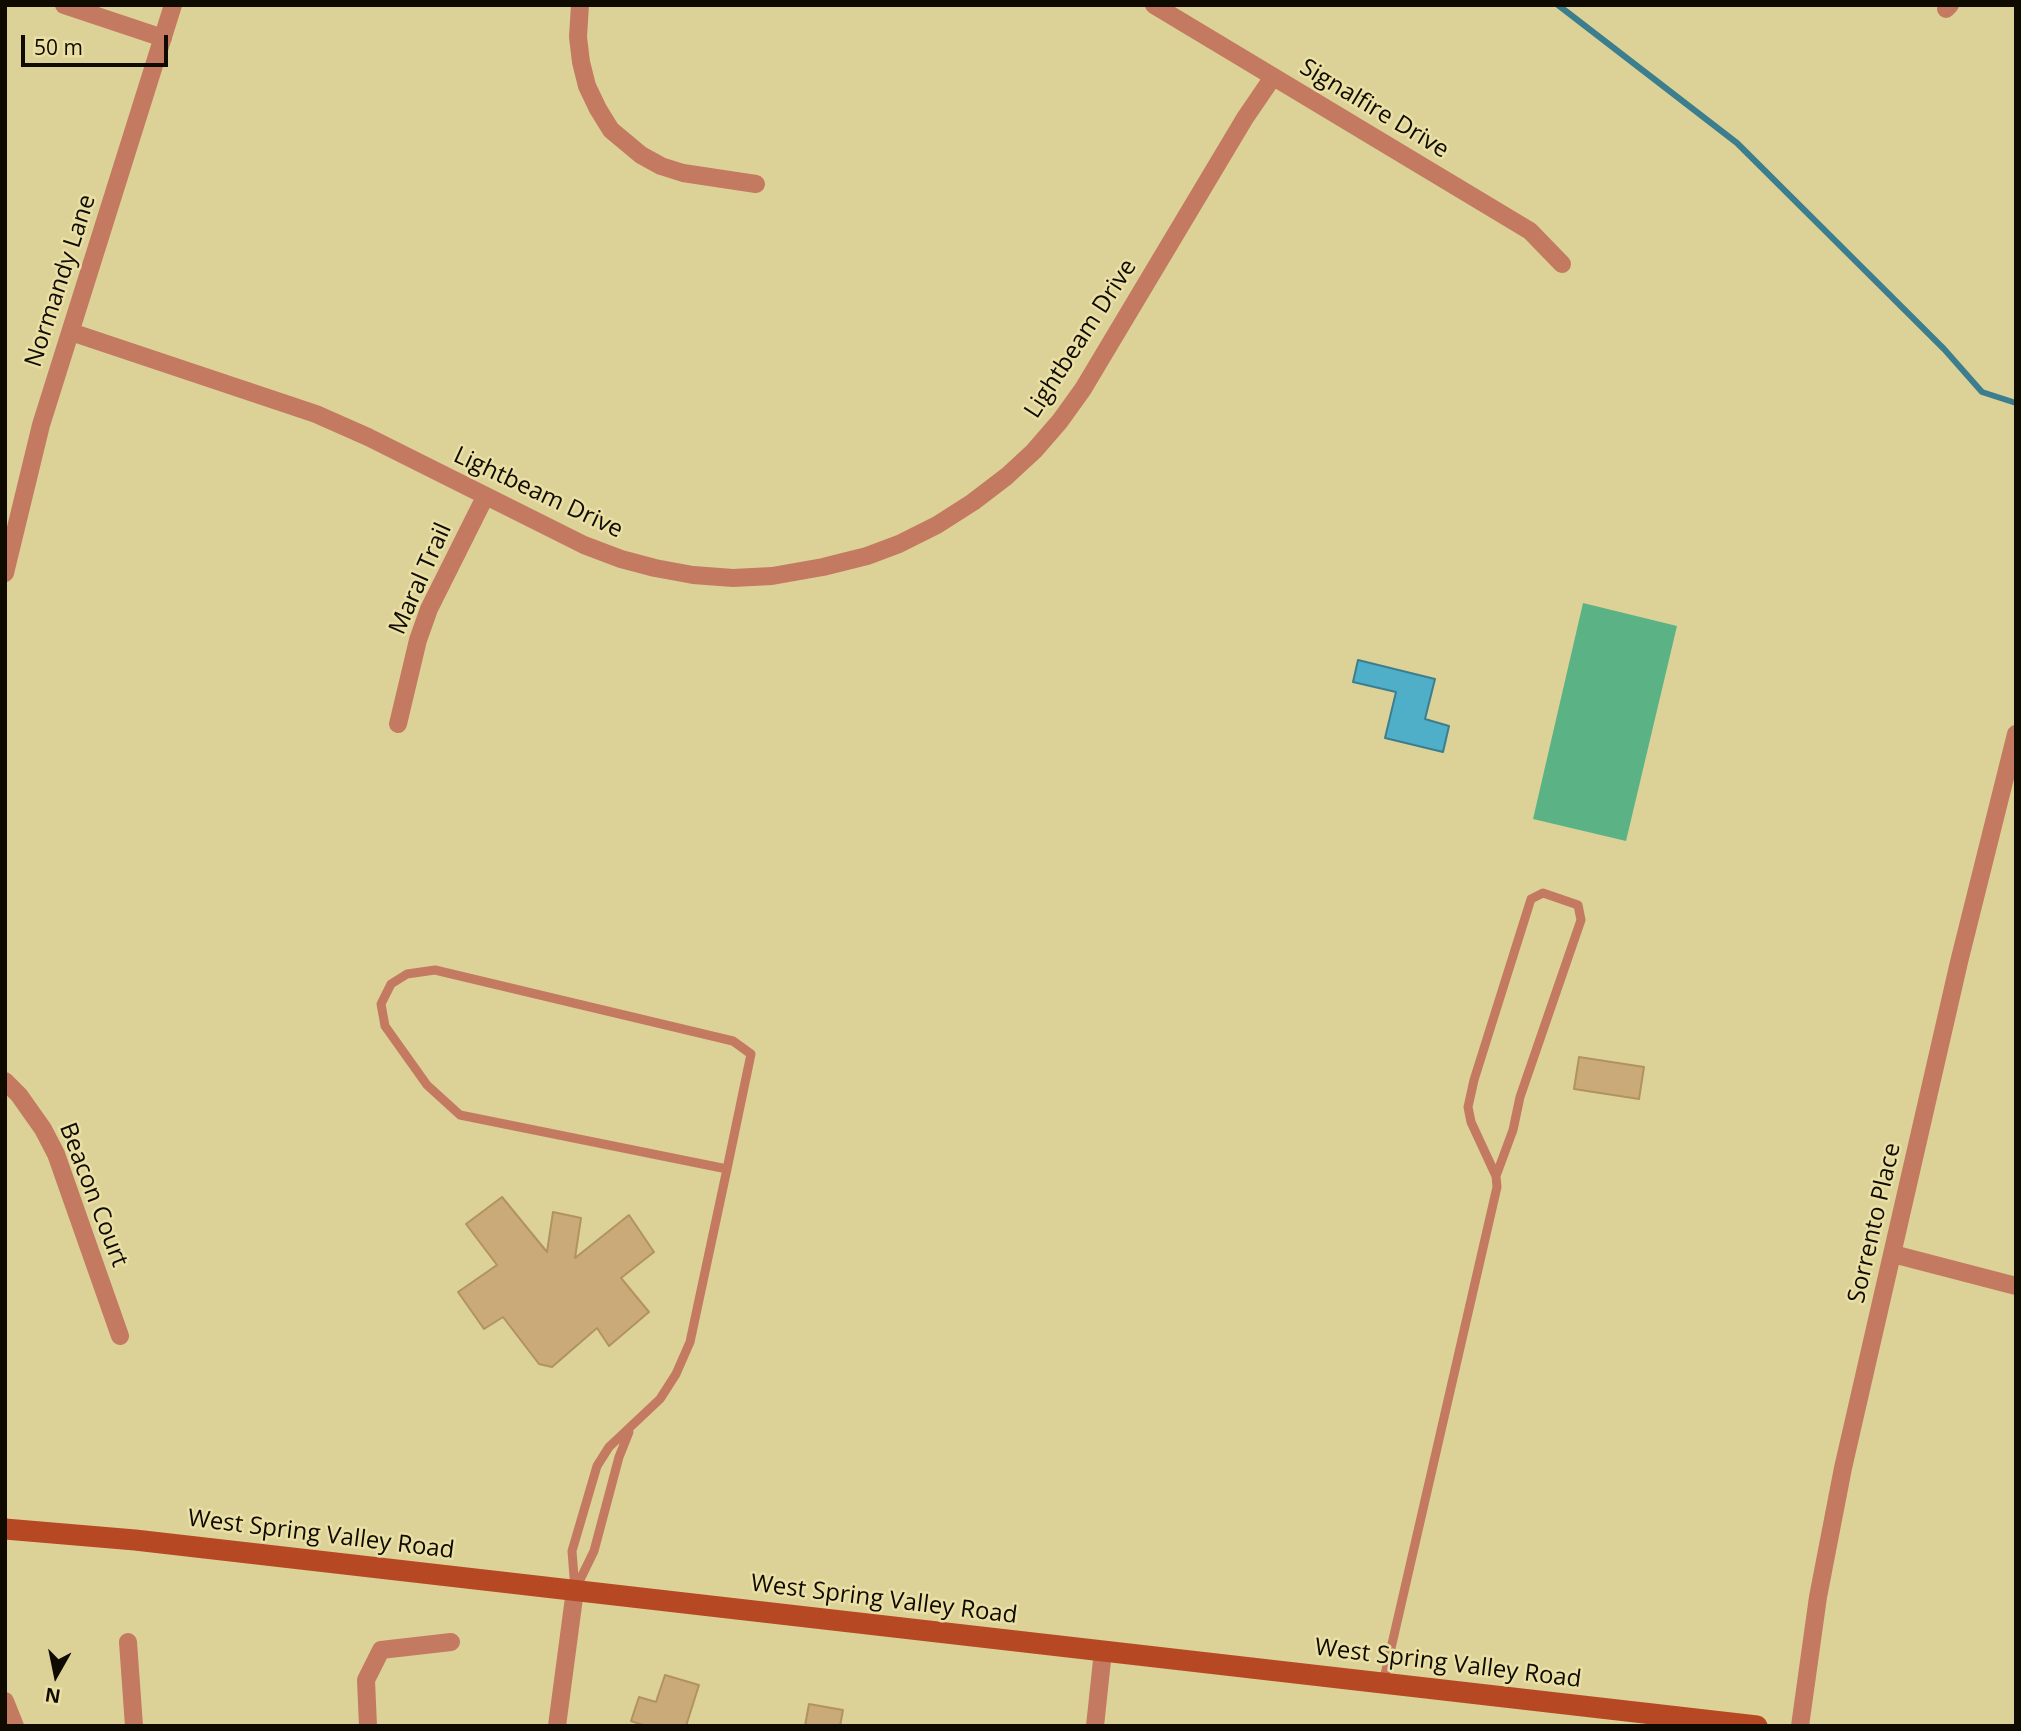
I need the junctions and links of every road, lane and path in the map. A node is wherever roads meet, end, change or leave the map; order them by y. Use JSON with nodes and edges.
{"nodes":[{"id":1,"x":64,"y":5,"type":"edge"},
{"id":2,"x":173,"y":5,"type":"edge"},
{"id":3,"x":580,"y":5,"type":"edge"},
{"id":4,"x":1154,"y":5,"type":"edge"},
{"id":5,"x":163,"y":38,"type":"junction"},
{"id":6,"x":1273,"y":77,"type":"junction"},
{"id":7,"x":756,"y":184,"type":"dead end"},
{"id":8,"x":1562,"y":264,"type":"dead end"},
{"id":9,"x":71,"y":332,"type":"junction"},
{"id":10,"x":485,"y":497,"type":"junction"},
{"id":11,"x":5,"y":573,"type":"edge"},
{"id":12,"x":398,"y":724,"type":"dead end"},
{"id":13,"x":2016,"y":734,"type":"edge"},
{"id":14,"x":5,"y":1081,"type":"edge"},
{"id":15,"x":727,"y":1169,"type":"junction"},
{"id":16,"x":1496,"y":1176,"type":"junction"},
{"id":17,"x":1893,"y":1254,"type":"junction"},
{"id":18,"x":2016,"y":1286,"type":"edge"},
{"id":19,"x":120,"y":1336,"type":"dead end"},
{"id":20,"x":629,"y":1431,"type":"junction"},
{"id":21,"x":5,"y":1529,"type":"edge"},
{"id":22,"x":575,"y":1590,"type":"junction"},
{"id":23,"x":451,"y":1642,"type":"dead end"},
{"id":24,"x":128,"y":1643,"type":"dead end"},
{"id":25,"x":1103,"y":1651,"type":"junction"},
{"id":26,"x":1382,"y":1683,"type":"junction"},
{"id":27,"x":5,"y":1702,"type":"edge"},
{"id":28,"x":15,"y":1726,"type":"edge"},
{"id":29,"x":134,"y":1726,"type":"edge"},
{"id":30,"x":368,"y":1726,"type":"edge"},
{"id":31,"x":557,"y":1726,"type":"edge"},
{"id":32,"x":1095,"y":1726,"type":"edge"},
{"id":33,"x":1757,"y":1726,"type":"edge"},
{"id":34,"x":1800,"y":1726,"type":"edge"}],
"edges":[{"from":1,"to":5,"type":"street"},
{"from":2,"to":5,"type":"street","name":"Normandy Lane"},
{"from":3,"to":7,"type":"street"},
{"from":4,"to":6,"type":"street","name":"Signalfire Drive"},
{"from":5,"to":9,"type":"street","name":"Normandy Lane"},
{"from":6,"to":8,"type":"street","name":"Signalfire Drive"},
{"from":6,"to":10,"type":"street","name":"Lightbeam Drive"},
{"from":9,"to":10,"type":"street","name":"Lightbeam Drive"},
{"from":9,"to":11,"type":"street","name":"Normandy Lane"},
{"from":10,"to":12,"type":"street","name":"Maral Trail"},
{"from":13,"to":17,"type":"street","name":"Sorrento Place"},
{"from":14,"to":19,"type":"street","name":"Beacon Court"},
{"from":15,"to":15,"type":"lane"},
{"from":15,"to":20,"type":"lane"},
{"from":16,"to":16,"type":"lane"},
{"from":16,"to":26,"type":"lane"},
{"from":17,"to":18,"type":"street"},
{"from":17,"to":34,"type":"street","name":"Sorrento Place"},
{"from":20,"to":22,"type":"lane"},
{"from":20,"to":22,"type":"lane"},
{"from":21,"to":22,"type":"street","name":"West Spring Valley Road"},
{"from":22,"to":25,"type":"street","name":"West Spring Valley Road"},
{"from":22,"to":31,"type":"street"},
{"from":23,"to":30,"type":"street"},
{"from":24,"to":29,"type":"street"},
{"from":25,"to":26,"type":"street","name":"West Spring Valley Road"},
{"from":25,"to":32,"type":"street"},
{"from":26,"to":33,"type":"street","name":"West Spring Valley Road"},
{"from":27,"to":28,"type":"street"}]}
